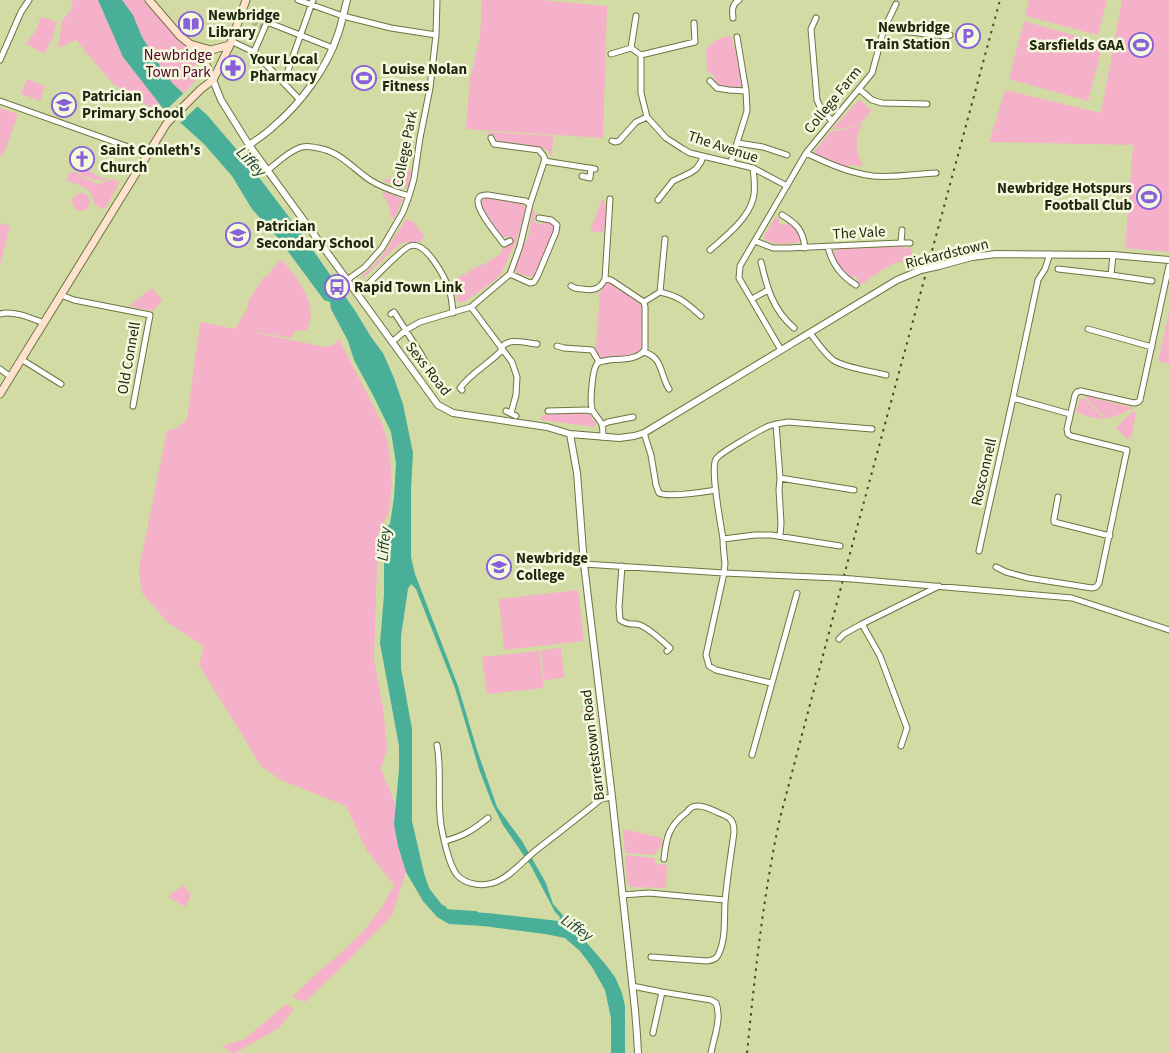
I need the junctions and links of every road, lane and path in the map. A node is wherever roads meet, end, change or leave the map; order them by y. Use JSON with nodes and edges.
{"nodes":[{"id":1,"x":29,"y":0,"type":"edge"},
{"id":2,"x":149,"y":0,"type":"edge"},
{"id":3,"x":246,"y":0,"type":"edge"},
{"id":4,"x":298,"y":0,"type":"edge"},
{"id":5,"x":347,"y":0,"type":"edge"},
{"id":6,"x":437,"y":0,"type":"edge"},
{"id":7,"x":739,"y":0,"type":"edge"},
{"id":8,"x":312,"y":2,"type":"edge"},
{"id":9,"x":896,"y":4,"type":"dead end"},
{"id":10,"x":343,"y":16,"type":"junction"},
{"id":11,"x":636,"y":16,"type":"dead end"},
{"id":12,"x":733,"y":18,"type":"dead end"},
{"id":13,"x":816,"y":18,"type":"dead end"},
{"id":14,"x":694,"y":23,"type":"dead end"},
{"id":15,"x":884,"y":29,"type":"junction"},
{"id":16,"x":300,"y":35,"type":"junction"},
{"id":17,"x":436,"y":35,"type":"junction"},
{"id":18,"x":950,"y":35,"type":"dead end"},
{"id":19,"x":737,"y":37,"type":"dead end"},
{"id":20,"x":0,"y":43,"type":"edge"},
{"id":21,"x":231,"y":43,"type":"junction"},
{"id":22,"x":190,"y":44,"type":"junction"},
{"id":23,"x":6,"y":45,"type":"junction"},
{"id":24,"x":333,"y":48,"type":"junction"},
{"id":25,"x":631,"y":48,"type":"junction"},
{"id":26,"x":254,"y":52,"type":"junction"},
{"id":27,"x":611,"y":54,"type":"dead end"},
{"id":28,"x":641,"y":55,"type":"junction"},
{"id":29,"x":0,"y":60,"type":"edge"},
{"id":30,"x":213,"y":80,"type":"junction"},
{"id":31,"x":710,"y":81,"type":"dead end"},
{"id":32,"x":283,"y":82,"type":"junction"},
{"id":33,"x":858,"y":90,"type":"junction"},
{"id":34,"x":746,"y":91,"type":"junction"},
{"id":35,"x":300,"y":100,"type":"junction"},
{"id":36,"x":0,"y":101,"type":"edge"},
{"id":37,"x":927,"y":104,"type":"dead end"},
{"id":38,"x":647,"y":117,"type":"junction"},
{"id":39,"x":832,"y":121,"type":"junction"},
{"id":40,"x":490,"y":138,"type":"dead end"},
{"id":41,"x":612,"y":141,"type":"dead end"},
{"id":42,"x":738,"y":143,"type":"junction"},
{"id":43,"x":249,"y":145,"type":"junction"},
{"id":44,"x":806,"y":153,"type":"junction"},
{"id":45,"x":148,"y":154,"type":"junction"},
{"id":46,"x":787,"y":155,"type":"dead end"},
{"id":47,"x":703,"y":156,"type":"junction"},
{"id":48,"x":544,"y":161,"type":"junction"},
{"id":49,"x":731,"y":162,"type":"junction"},
{"id":50,"x":754,"y":168,"type":"junction"},
{"id":51,"x":268,"y":170,"type":"junction"},
{"id":52,"x":936,"y":173,"type":"dead end"},
{"id":53,"x":582,"y":176,"type":"dead end"},
{"id":54,"x":787,"y":186,"type":"junction"},
{"id":55,"x":409,"y":196,"type":"junction"},
{"id":56,"x":610,"y":199,"type":"dead end"},
{"id":57,"x":658,"y":200,"type":"dead end"},
{"id":58,"x":530,"y":204,"type":"junction"},
{"id":59,"x":782,"y":215,"type":"dead end"},
{"id":60,"x":539,"y":218,"type":"dead end"},
{"id":61,"x":902,"y":230,"type":"dead end"},
{"id":62,"x":666,"y":239,"type":"dead end"},
{"id":63,"x":510,"y":241,"type":"dead end"},
{"id":64,"x":755,"y":241,"type":"junction"},
{"id":65,"x":901,"y":243,"type":"junction"},
{"id":66,"x":910,"y":243,"type":"dead end"},
{"id":67,"x":828,"y":246,"type":"junction"},
{"id":68,"x":805,"y":248,"type":"junction"},
{"id":69,"x":710,"y":250,"type":"dead end"},
{"id":70,"x":1050,"y":254,"type":"junction"},
{"id":71,"x":1113,"y":255,"type":"junction"},
{"id":72,"x":1169,"y":260,"type":"edge"},
{"id":73,"x":761,"y":262,"type":"dead end"},
{"id":74,"x":1169,"y":266,"type":"edge"},
{"id":75,"x":1058,"y":269,"type":"dead end"},
{"id":76,"x":510,"y":274,"type":"junction"},
{"id":77,"x":1111,"y":275,"type":"junction"},
{"id":78,"x":605,"y":279,"type":"junction"},
{"id":79,"x":347,"y":280,"type":"junction"},
{"id":80,"x":1152,"y":281,"type":"dead end"},
{"id":81,"x":367,"y":285,"type":"dead end"},
{"id":82,"x":856,"y":285,"type":"dead end"},
{"id":83,"x":571,"y":286,"type":"dead end"},
{"id":84,"x":768,"y":290,"type":"junction"},
{"id":85,"x":660,"y":292,"type":"junction"},
{"id":86,"x":61,"y":295,"type":"junction"},
{"id":87,"x":752,"y":300,"type":"junction"},
{"id":88,"x":644,"y":302,"type":"junction"},
{"id":89,"x":471,"y":307,"type":"junction"},
{"id":90,"x":453,"y":312,"type":"junction"},
{"id":91,"x":0,"y":314,"type":"edge"},
{"id":92,"x":391,"y":314,"type":"dead end"},
{"id":93,"x":701,"y":316,"type":"dead end"},
{"id":94,"x":44,"y":323,"type":"junction"},
{"id":95,"x":794,"y":328,"type":"dead end"},
{"id":96,"x":1088,"y":329,"type":"dead end"},
{"id":97,"x":406,"y":330,"type":"junction"},
{"id":98,"x":810,"y":333,"type":"junction"},
{"id":99,"x":392,"y":342,"type":"junction"},
{"id":100,"x":537,"y":344,"type":"dead end"},
{"id":101,"x":557,"y":346,"type":"dead end"},
{"id":102,"x":1152,"y":347,"type":"junction"},
{"id":103,"x":502,"y":349,"type":"junction"},
{"id":104,"x":781,"y":350,"type":"junction"},
{"id":105,"x":643,"y":352,"type":"junction"},
{"id":106,"x":22,"y":359,"type":"junction"},
{"id":107,"x":599,"y":362,"type":"junction"},
{"id":108,"x":426,"y":366,"type":"dead end"},
{"id":109,"x":0,"y":370,"type":"edge"},
{"id":110,"x":886,"y":375,"type":"dead end"},
{"id":111,"x":11,"y":377,"type":"junction"},
{"id":112,"x":61,"y":384,"type":"dead end"},
{"id":113,"x":669,"y":388,"type":"dead end"},
{"id":114,"x":462,"y":390,"type":"dead end"},
{"id":115,"x":0,"y":394,"type":"edge"},
{"id":116,"x":1014,"y":398,"type":"junction"},
{"id":117,"x":133,"y":406,"type":"dead end"},
{"id":118,"x":548,"y":411,"type":"dead end"},
{"id":119,"x":592,"y":411,"type":"junction"},
{"id":120,"x":511,"y":414,"type":"dead end"},
{"id":121,"x":1070,"y":414,"type":"junction"},
{"id":122,"x":633,"y":416,"type":"dead end"},
{"id":123,"x":776,"y":424,"type":"junction"},
{"id":124,"x":602,"y":425,"type":"junction"},
{"id":125,"x":872,"y":429,"type":"dead end"},
{"id":126,"x":644,"y":433,"type":"junction"},
{"id":127,"x":570,"y":434,"type":"junction"},
{"id":128,"x":604,"y":437,"type":"junction"},
{"id":129,"x":780,"y":478,"type":"junction"},
{"id":130,"x":716,"y":490,"type":"junction"},
{"id":131,"x":854,"y":490,"type":"dead end"},
{"id":132,"x":1058,"y":498,"type":"dead end"},
{"id":133,"x":780,"y":536,"type":"junction"},
{"id":134,"x":1110,"y":536,"type":"junction"},
{"id":135,"x":722,"y":539,"type":"junction"},
{"id":136,"x":840,"y":546,"type":"dead end"},
{"id":137,"x":979,"y":551,"type":"dead end"},
{"id":138,"x":584,"y":564,"type":"junction"},
{"id":139,"x":622,"y":566,"type":"junction"},
{"id":140,"x":996,"y":567,"type":"dead end"},
{"id":141,"x":724,"y":573,"type":"junction"},
{"id":142,"x":940,"y":586,"type":"junction"},
{"id":143,"x":797,"y":593,"type":"dead end"},
{"id":144,"x":862,"y":624,"type":"junction"},
{"id":145,"x":1169,"y":630,"type":"edge"},
{"id":146,"x":839,"y":639,"type":"dead end"},
{"id":147,"x":666,"y":651,"type":"dead end"},
{"id":148,"x":771,"y":683,"type":"junction"},
{"id":149,"x":438,"y":745,"type":"dead end"},
{"id":150,"x":901,"y":746,"type":"dead end"},
{"id":151,"x":752,"y":755,"type":"dead end"},
{"id":152,"x":612,"y":797,"type":"junction"},
{"id":153,"x":488,"y":818,"type":"dead end"},
{"id":154,"x":445,"y":841,"type":"junction"},
{"id":155,"x":664,"y":859,"type":"dead end"},
{"id":156,"x":622,"y":895,"type":"junction"},
{"id":157,"x":725,"y":900,"type":"junction"},
{"id":158,"x":651,"y":957,"type":"dead end"},
{"id":159,"x":632,"y":986,"type":"junction"},
{"id":160,"x":662,"y":992,"type":"junction"},
{"id":161,"x":653,"y":1033,"type":"dead end"},
{"id":162,"x":638,"y":1053,"type":"edge"},
{"id":163,"x":711,"y":1053,"type":"edge"}],
"edges":[{"from":1,"to":23,"type":"street"},
{"from":2,"to":22,"type":"main road"},
{"from":3,"to":21,"type":"main road"},
{"from":4,"to":8,"type":"street"},
{"from":5,"to":10,"type":"street"},
{"from":6,"to":17,"type":"street","name":"College Park"},
{"from":7,"to":12,"type":"street"},
{"from":8,"to":10,"type":"street"},
{"from":8,"to":16,"type":"street"},
{"from":9,"to":15,"type":"street","name":"College Farm"},
{"from":10,"to":17,"type":"street"},
{"from":10,"to":24,"type":"street"},
{"from":11,"to":25,"type":"street"},
{"from":13,"to":39,"type":"street"},
{"from":14,"to":28,"type":"street"},
{"from":15,"to":18,"type":"street"},
{"from":15,"to":33,"type":"street","name":"College Farm"},
{"from":16,"to":24,"type":"street"},
{"from":16,"to":26,"type":"street"},
{"from":16,"to":32,"type":"street"},
{"from":17,"to":55,"type":"street","name":"College Park"},
{"from":19,"to":34,"type":"street"},
{"from":20,"to":23,"type":"street"},
{"from":21,"to":22,"type":"main road"},
{"from":21,"to":26,"type":"street"},
{"from":21,"to":30,"type":"main road"},
{"from":22,"to":30,"type":"main road"},
{"from":23,"to":29,"type":"street"},
{"from":24,"to":35,"type":"street"},
{"from":25,"to":27,"type":"street"},
{"from":25,"to":28,"type":"street"},
{"from":26,"to":32,"type":"street"},
{"from":28,"to":38,"type":"street","name":"The Avenue"},
{"from":30,"to":43,"type":"street","name":"Sexs Road"},
{"from":30,"to":45,"type":"main road"},
{"from":31,"to":34,"type":"street"},
{"from":32,"to":35,"type":"street"},
{"from":33,"to":37,"type":"street"},
{"from":33,"to":39,"type":"street","name":"College Farm"},
{"from":34,"to":42,"type":"street"},
{"from":35,"to":43,"type":"street"},
{"from":36,"to":45,"type":"street"},
{"from":38,"to":41,"type":"street"},
{"from":38,"to":47,"type":"street","name":"The Avenue"},
{"from":39,"to":44,"type":"street","name":"College Farm"},
{"from":40,"to":48,"type":"street"},
{"from":42,"to":46,"type":"street"},
{"from":42,"to":49,"type":"street"},
{"from":43,"to":51,"type":"street","name":"Sexs Road"},
{"from":44,"to":52,"type":"street","name":"College Farm"},
{"from":44,"to":54,"type":"street","name":"College Farm"},
{"from":45,"to":86,"type":"main road"},
{"from":47,"to":49,"type":"street","name":"The Avenue"},
{"from":47,"to":57,"type":"street"},
{"from":48,"to":53,"type":"street"},
{"from":48,"to":58,"type":"street"},
{"from":49,"to":50,"type":"street","name":"The Avenue"},
{"from":50,"to":54,"type":"street","name":"The Avenue"},
{"from":50,"to":69,"type":"street"},
{"from":51,"to":55,"type":"street"},
{"from":51,"to":79,"type":"street","name":"Sexs Road"},
{"from":54,"to":64,"type":"street","name":"College Farm"},
{"from":55,"to":79,"type":"street","name":"College Park"},
{"from":56,"to":78,"type":"street"},
{"from":58,"to":63,"type":"street"},
{"from":58,"to":76,"type":"street"},
{"from":59,"to":68,"type":"street"},
{"from":60,"to":76,"type":"street"},
{"from":61,"to":65,"type":"street","name":"The Vale"},
{"from":62,"to":85,"type":"street"},
{"from":64,"to":68,"type":"street","name":"The Vale"},
{"from":64,"to":87,"type":"street","name":"College Farm"},
{"from":65,"to":66,"type":"street"},
{"from":65,"to":67,"type":"street","name":"The Vale"},
{"from":67,"to":68,"type":"street","name":"The Vale"},
{"from":67,"to":82,"type":"street"},
{"from":70,"to":71,"type":"street","name":"Rickardstown"},
{"from":70,"to":98,"type":"street","name":"Rickardstown","bridge":true},
{"from":70,"to":116,"type":"street","name":"Rosconnell"},
{"from":71,"to":72,"type":"street","name":"Rickardstown"},
{"from":71,"to":77,"type":"street"},
{"from":73,"to":84,"type":"street"},
{"from":74,"to":102,"type":"street"},
{"from":75,"to":77,"type":"street"},
{"from":76,"to":89,"type":"street"},
{"from":77,"to":80,"type":"street"},
{"from":78,"to":83,"type":"street"},
{"from":78,"to":88,"type":"street"},
{"from":79,"to":99,"type":"street","name":"Sexs Road"},
{"from":81,"to":90,"type":"street"},
{"from":84,"to":87,"type":"street"},
{"from":84,"to":95,"type":"street"},
{"from":85,"to":88,"type":"street"},
{"from":85,"to":93,"type":"street"},
{"from":86,"to":94,"type":"main road"},
{"from":86,"to":117,"type":"street","name":"Old Connell"},
{"from":87,"to":104,"type":"street","name":"College Farm"},
{"from":88,"to":105,"type":"street"},
{"from":89,"to":90,"type":"street"},
{"from":89,"to":103,"type":"street"},
{"from":90,"to":97,"type":"street"},
{"from":91,"to":94,"type":"street"},
{"from":92,"to":97,"type":"street"},
{"from":94,"to":106,"type":"main road"},
{"from":96,"to":102,"type":"street"},
{"from":97,"to":99,"type":"street"},
{"from":97,"to":108,"type":"street"},
{"from":98,"to":104,"type":"street","name":"Rickardstown"},
{"from":98,"to":110,"type":"street"},
{"from":99,"to":127,"type":"street","name":"Sexs Road"},
{"from":100,"to":103,"type":"street"},
{"from":101,"to":107,"type":"street"},
{"from":102,"to":121,"type":"street"},
{"from":103,"to":114,"type":"street"},
{"from":103,"to":120,"type":"street"},
{"from":104,"to":126,"type":"street","name":"Sexs Road"},
{"from":105,"to":107,"type":"street"},
{"from":105,"to":113,"type":"street"},
{"from":106,"to":111,"type":"main road"},
{"from":106,"to":112,"type":"street"},
{"from":107,"to":119,"type":"street"},
{"from":109,"to":111,"type":"street"},
{"from":111,"to":115,"type":"main road"},
{"from":116,"to":121,"type":"street"},
{"from":116,"to":137,"type":"street","name":"Rosconnell"},
{"from":118,"to":119,"type":"street"},
{"from":119,"to":124,"type":"street"},
{"from":121,"to":134,"type":"street"},
{"from":122,"to":124,"type":"street"},
{"from":123,"to":125,"type":"street"},
{"from":123,"to":129,"type":"street"},
{"from":123,"to":130,"type":"street"},
{"from":124,"to":128,"type":"street"},
{"from":126,"to":128,"type":"street","name":"Sexs Road"},
{"from":126,"to":130,"type":"street"},
{"from":127,"to":128,"type":"street","name":"Sexs Road"},
{"from":127,"to":138,"type":"street","name":"Barretstown Road"},
{"from":129,"to":131,"type":"street"},
{"from":129,"to":133,"type":"street"},
{"from":130,"to":135,"type":"street"},
{"from":132,"to":134,"type":"street"},
{"from":133,"to":135,"type":"street"},
{"from":133,"to":136,"type":"street"},
{"from":134,"to":140,"type":"street"},
{"from":135,"to":141,"type":"street"},
{"from":138,"to":139,"type":"street"},
{"from":138,"to":152,"type":"street","name":"Barretstown Road"},
{"from":139,"to":141,"type":"street"},
{"from":139,"to":147,"type":"street"},
{"from":141,"to":142,"type":"street","bridge":true},
{"from":141,"to":148,"type":"street"},
{"from":142,"to":144,"type":"street"},
{"from":142,"to":145,"type":"street"},
{"from":143,"to":148,"type":"street"},
{"from":144,"to":146,"type":"street"},
{"from":144,"to":150,"type":"street"},
{"from":148,"to":151,"type":"street"},
{"from":149,"to":154,"type":"street"},
{"from":152,"to":154,"type":"street"},
{"from":152,"to":156,"type":"street","name":"Barretstown Road"},
{"from":153,"to":154,"type":"street"},
{"from":155,"to":157,"type":"street"},
{"from":156,"to":157,"type":"street"},
{"from":156,"to":159,"type":"street","name":"Barretstown Road"},
{"from":157,"to":158,"type":"street"},
{"from":159,"to":160,"type":"street"},
{"from":159,"to":162,"type":"street","name":"Barretstown Road"},
{"from":160,"to":161,"type":"street"},
{"from":160,"to":163,"type":"street"}]}
